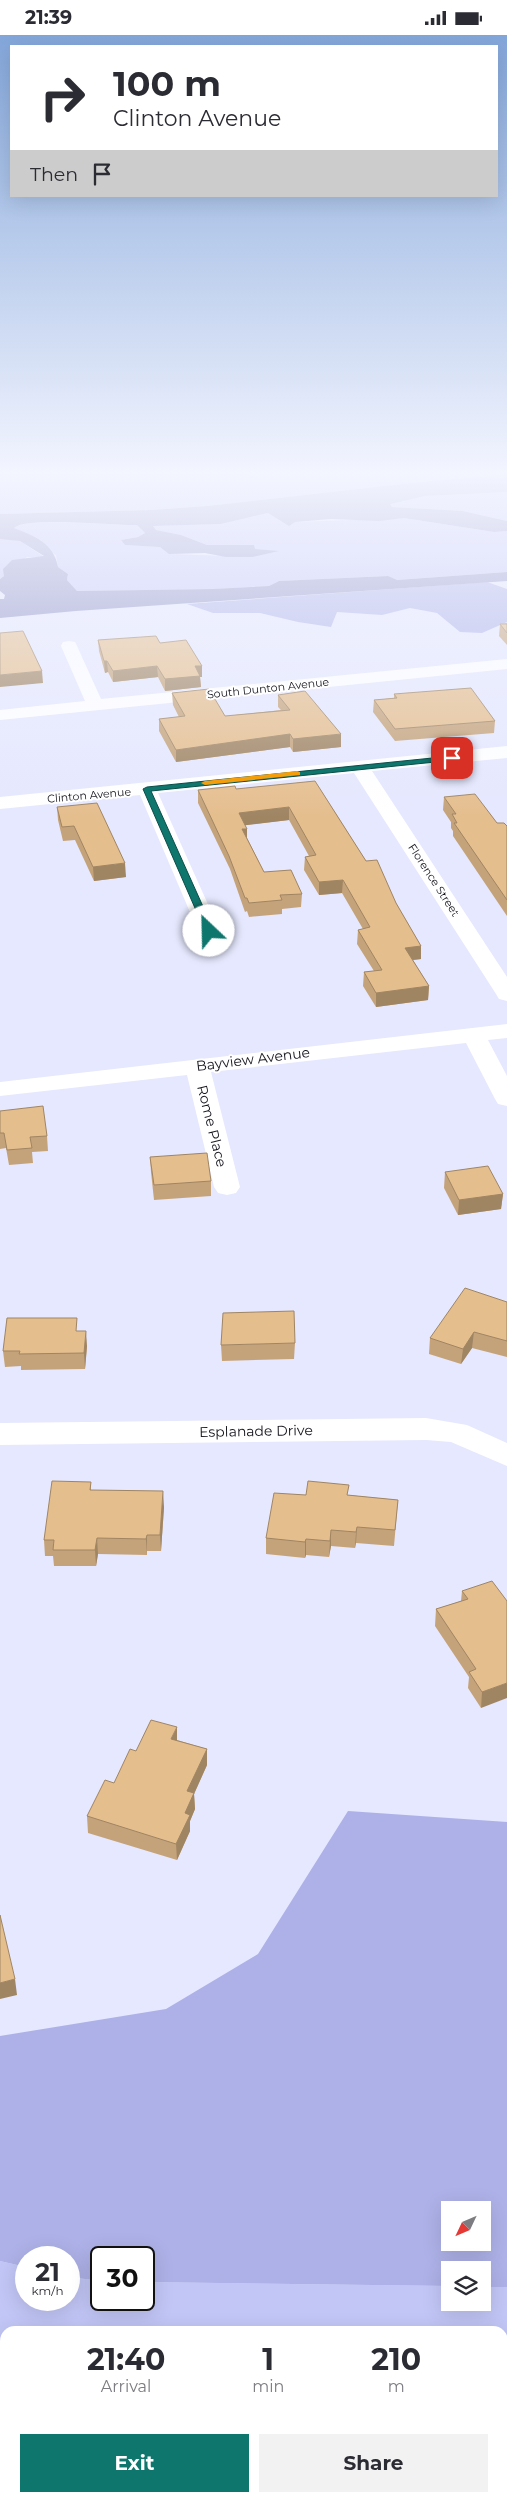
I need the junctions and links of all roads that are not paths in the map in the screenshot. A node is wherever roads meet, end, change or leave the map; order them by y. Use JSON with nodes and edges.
{"nodes":[{"id":1,"x":69,"y":646,"type":"dead end"},
{"id":2,"x":507,"y":664,"type":"edge"},
{"id":3,"x":95,"y":705,"type":"junction"},
{"id":4,"x":0,"y":715,"type":"edge"},
{"id":5,"x":507,"y":752,"type":"edge"},
{"id":6,"x":360,"y":767,"type":"junction"},
{"id":7,"x":147,"y":789,"type":"junction"},
{"id":8,"x":0,"y":803,"type":"edge"},
{"id":9,"x":209,"y":931,"type":"dead end"},
{"id":10,"x":507,"y":994,"type":"edge"},
{"id":11,"x":507,"y":1031,"type":"edge"},
{"id":12,"x":473,"y":1034,"type":"junction"},
{"id":13,"x":197,"y":1065,"type":"junction"},
{"id":14,"x":0,"y":1089,"type":"edge"},
{"id":15,"x":507,"y":1099,"type":"edge"},
{"id":16,"x":227,"y":1187,"type":"dead end"},
{"id":17,"x":0,"y":1434,"type":"edge"},
{"id":18,"x":507,"y":1455,"type":"edge"}],
"edges":[{"from":1,"to":3,"type":"street"},
{"from":2,"to":3,"type":"street","name":"South Dunton Avenue"},
{"from":3,"to":4,"type":"street","name":"South Dunton Avenue"},
{"from":5,"to":6,"type":"street","name":"Clinton Avenue"},
{"from":6,"to":7,"type":"street","name":"Clinton Avenue"},
{"from":6,"to":10,"type":"street","name":"Florence Street"},
{"from":7,"to":8,"type":"street","name":"Clinton Avenue"},
{"from":7,"to":9,"type":"street"},
{"from":11,"to":12,"type":"street","name":"Bayview Avenue"},
{"from":12,"to":13,"type":"street","name":"Bayview Avenue"},
{"from":12,"to":15,"type":"street"},
{"from":13,"to":14,"type":"street","name":"Bayview Avenue"},
{"from":13,"to":16,"type":"street","name":"Rome Place"},
{"from":17,"to":18,"type":"street","name":"Esplanade Drive"}]}
